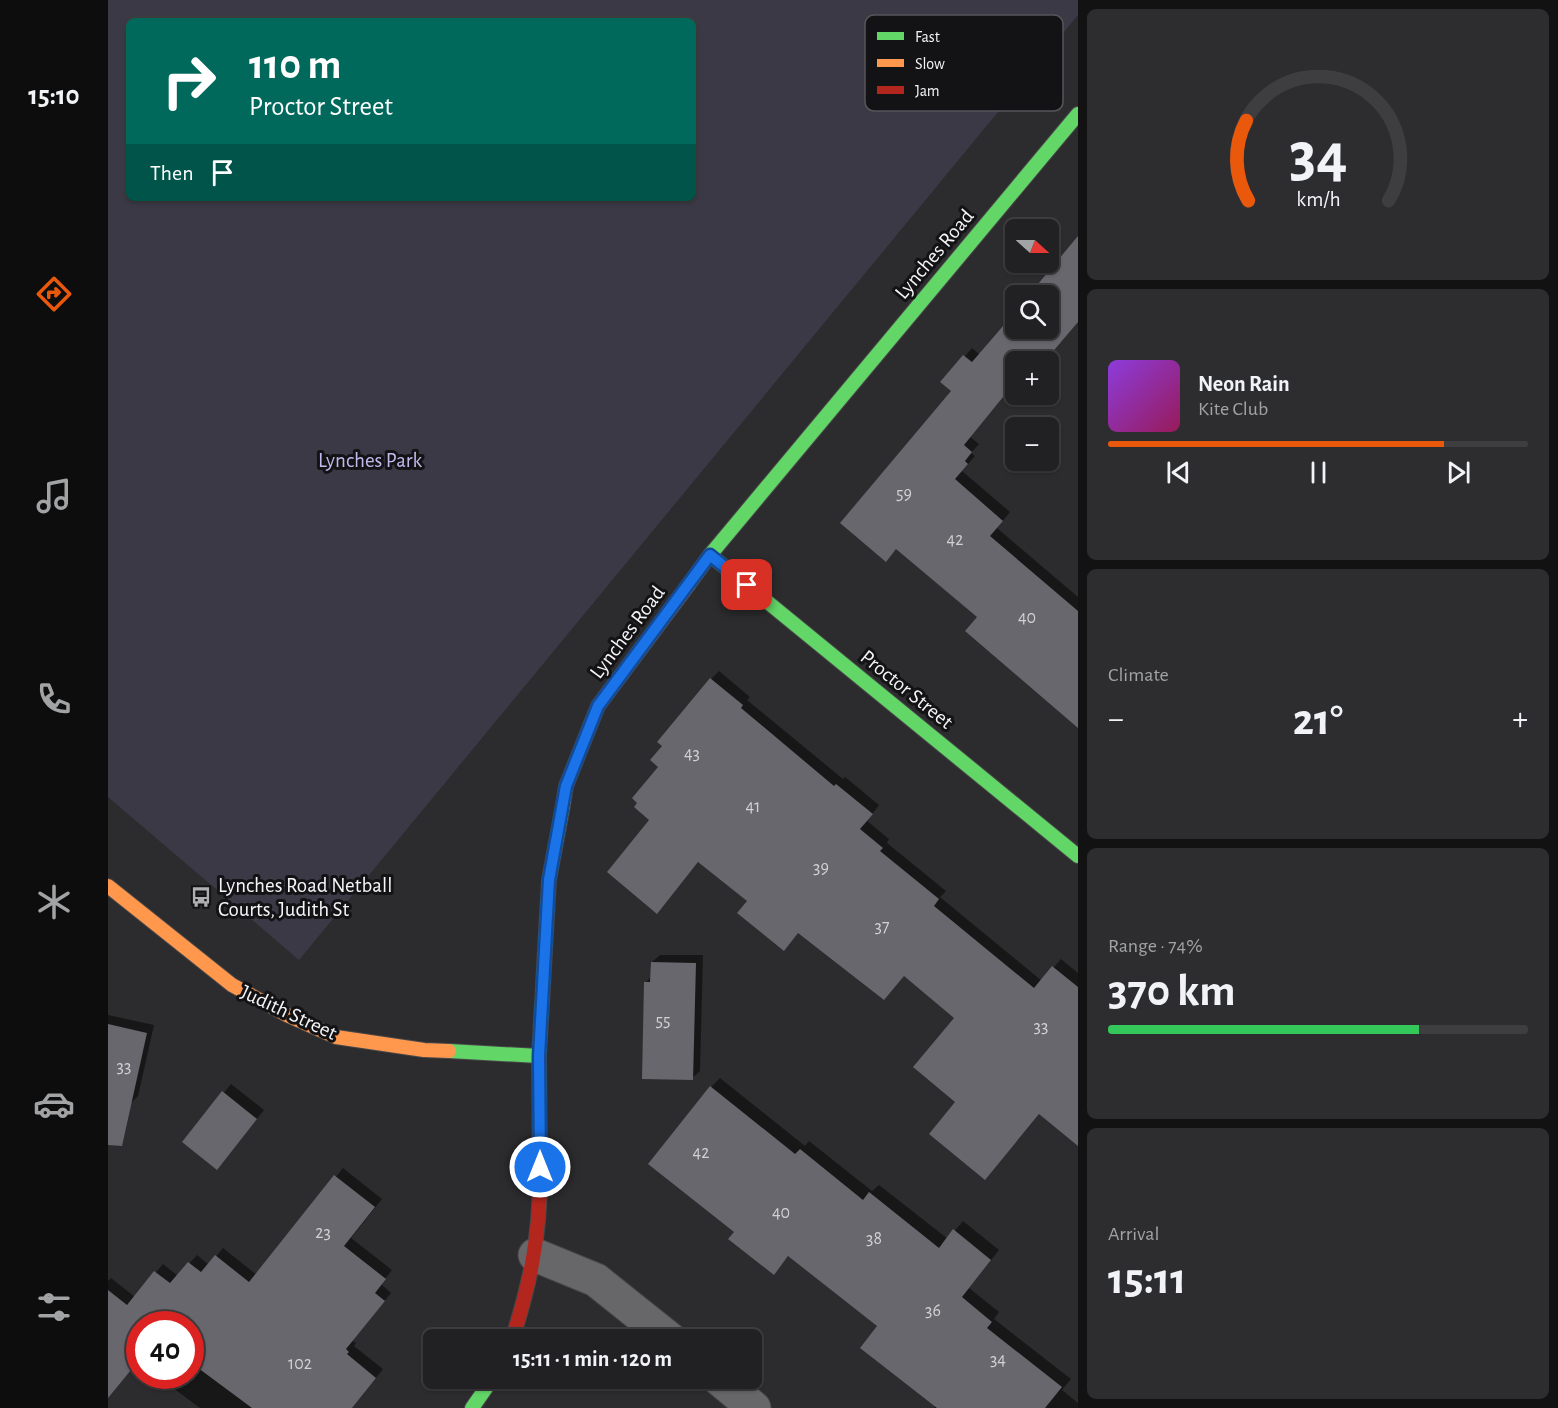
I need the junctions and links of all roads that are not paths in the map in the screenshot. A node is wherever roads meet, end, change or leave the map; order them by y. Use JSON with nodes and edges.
{"nodes":[{"id":1,"x":1078,"y":114,"type":"edge"},
{"id":2,"x":710,"y":555,"type":"junction"},
{"id":3,"x":1078,"y":856,"type":"edge"},
{"id":4,"x":108,"y":886,"type":"edge"},
{"id":5,"x":539,"y":1056,"type":"junction"},
{"id":6,"x":535,"y":1255,"type":"junction"},
{"id":7,"x":516,"y":1329,"type":"edge"},
{"id":8,"x":656,"y":1329,"type":"edge"},
{"id":9,"x":485,"y":1389,"type":"edge"},
{"id":10,"x":731,"y":1389,"type":"edge"},
{"id":11,"x":472,"y":1408,"type":"edge"},
{"id":12,"x":754,"y":1408,"type":"edge"}],
"edges":[{"from":1,"to":2,"type":"street","name":"Lynches Road"},
{"from":2,"to":3,"type":"street","name":"Proctor Street"},
{"from":2,"to":5,"type":"street","name":"Lynches Road"},
{"from":4,"to":5,"type":"street","name":"Judith Street"},
{"from":5,"to":6,"type":"street","name":"Lynches Road"},
{"from":6,"to":7,"type":"street","name":"Lynches Road"},
{"from":6,"to":8,"type":"street"},
{"from":9,"to":11,"type":"street"},
{"from":10,"to":12,"type":"street"}]}
